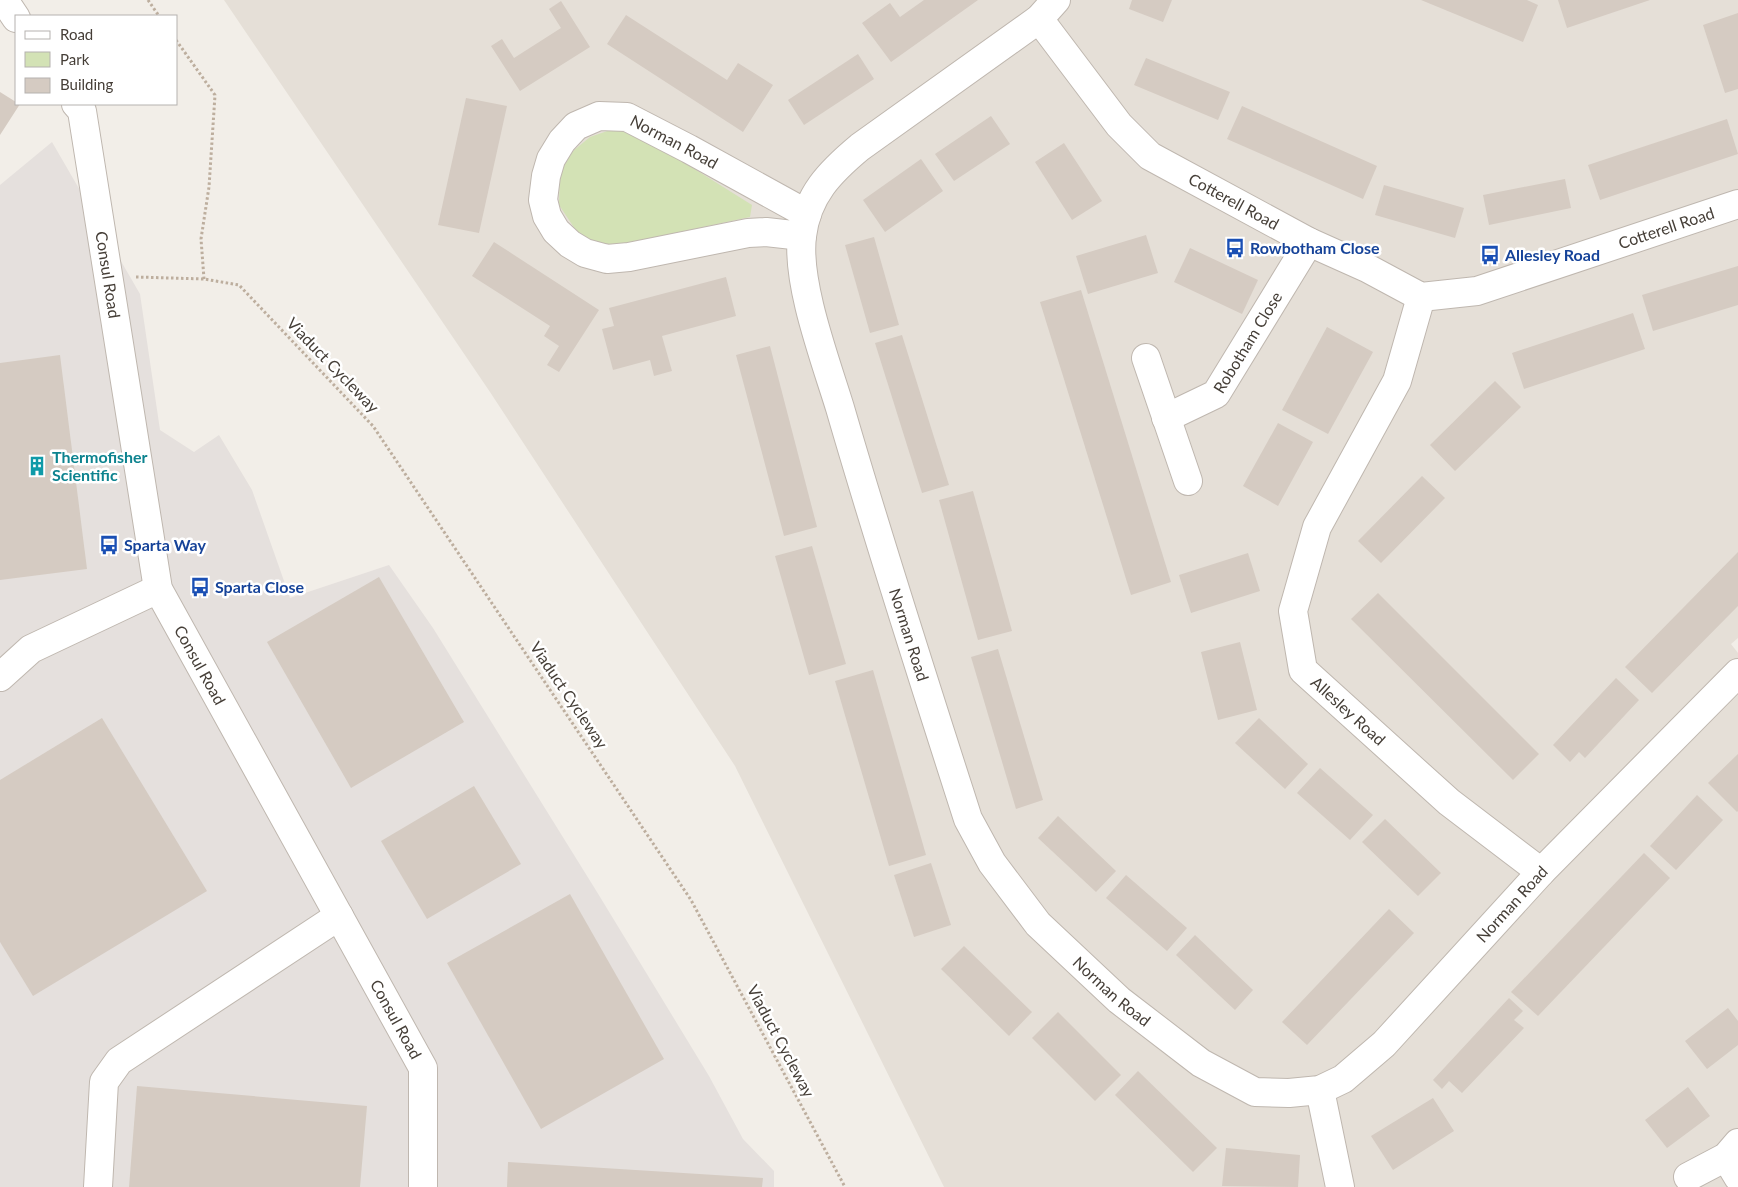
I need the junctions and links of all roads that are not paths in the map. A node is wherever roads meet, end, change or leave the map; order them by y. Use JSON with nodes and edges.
{"nodes":[{"id":1,"x":4,"y":0,"type":"edge"},
{"id":2,"x":1048,"y":10,"type":"edge"},
{"id":3,"x":15,"y":16,"type":"edge"},
{"id":4,"x":77,"y":105,"type":"edge"},
{"id":5,"x":1738,"y":204,"type":"edge"},
{"id":6,"x":804,"y":225,"type":"junction"},
{"id":7,"x":1309,"y":242,"type":"junction"},
{"id":8,"x":1421,"y":297,"type":"junction"},
{"id":9,"x":1146,"y":358,"type":"dead end"},
{"id":10,"x":1166,"y":418,"type":"junction"},
{"id":11,"x":1188,"y":481,"type":"dead end"},
{"id":12,"x":158,"y":588,"type":"junction"},
{"id":13,"x":1738,"y":673,"type":"edge"},
{"id":14,"x":0,"y":677,"type":"edge"},
{"id":15,"x":1541,"y":872,"type":"junction"},
{"id":16,"x":339,"y":916,"type":"junction"},
{"id":17,"x":1320,"y":1090,"type":"junction"},
{"id":18,"x":1734,"y":1159,"type":"edge"},
{"id":19,"x":1688,"y":1177,"type":"dead end"},
{"id":20,"x":98,"y":1187,"type":"edge"},
{"id":21,"x":423,"y":1187,"type":"edge"},
{"id":22,"x":1340,"y":1187,"type":"edge"}],
"edges":[{"from":1,"to":3,"type":"street"},
{"from":2,"to":6,"type":"street","name":"Norman Road"},
{"from":2,"to":7,"type":"street","name":"Cotterell Road"},
{"from":4,"to":12,"type":"street","name":"Consul Road"},
{"from":5,"to":8,"type":"street","name":"Cotterell Road"},
{"from":6,"to":6,"type":"street","name":"Norman Road"},
{"from":6,"to":17,"type":"street","name":"Norman Road"},
{"from":7,"to":8,"type":"street","name":"Cotterell Road"},
{"from":7,"to":10,"type":"street","name":"Robotham Close"},
{"from":8,"to":15,"type":"street","name":"Allesley Road"},
{"from":9,"to":10,"type":"street"},
{"from":10,"to":11,"type":"street"},
{"from":12,"to":14,"type":"street"},
{"from":12,"to":16,"type":"street","name":"Consul Road"},
{"from":13,"to":15,"type":"street","name":"Norman Road"},
{"from":15,"to":17,"type":"street","name":"Norman Road"},
{"from":16,"to":20,"type":"street"},
{"from":16,"to":21,"type":"street","name":"Consul Road"},
{"from":17,"to":22,"type":"street"},
{"from":18,"to":19,"type":"street"}]}
